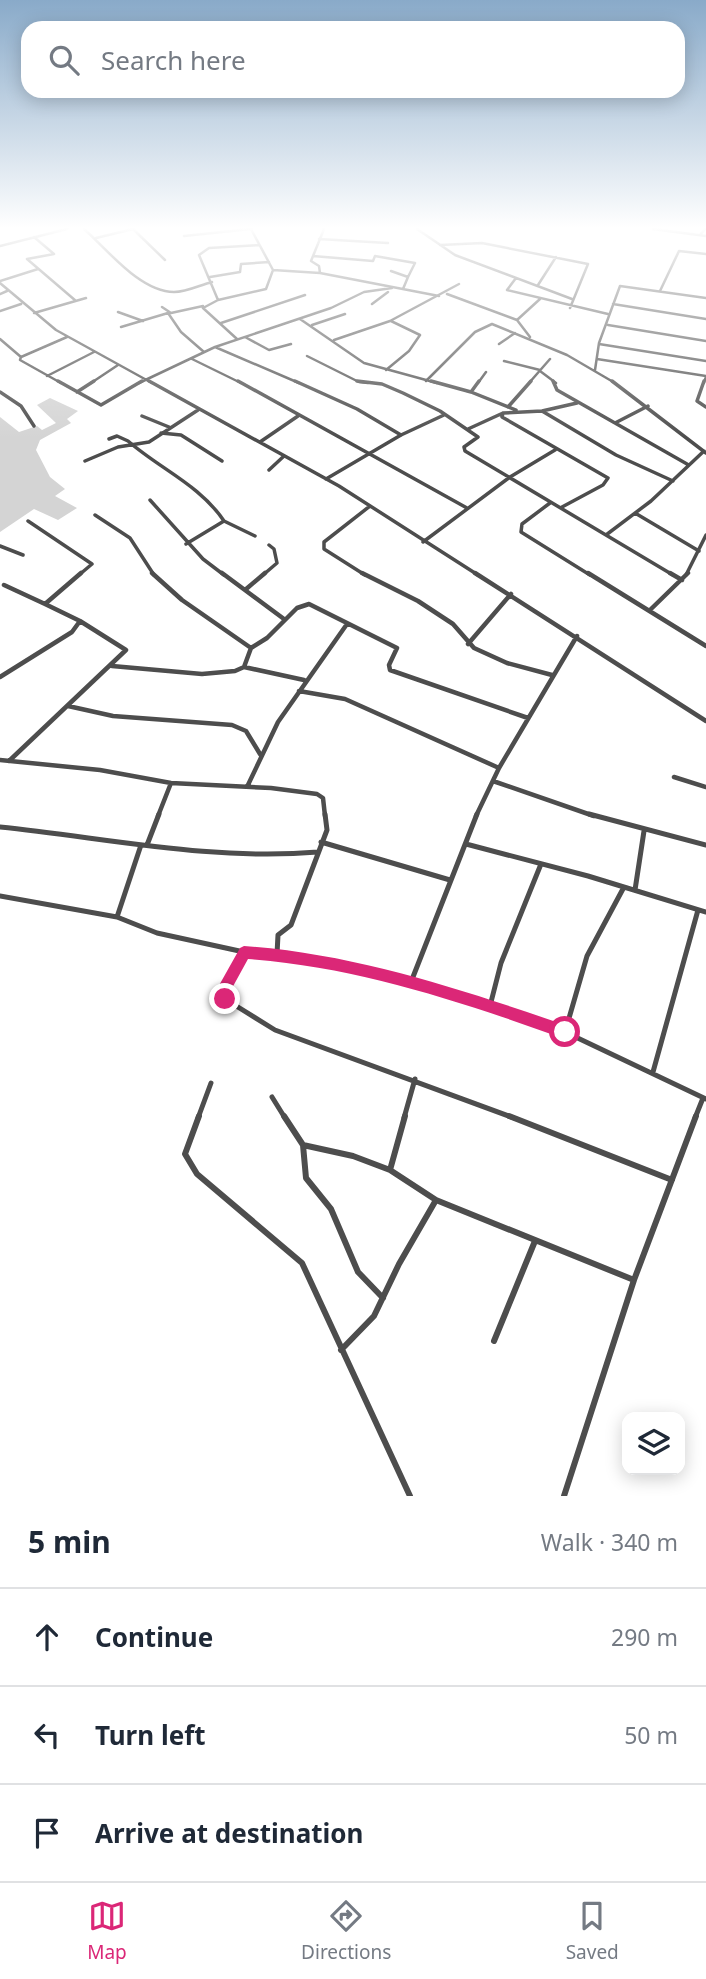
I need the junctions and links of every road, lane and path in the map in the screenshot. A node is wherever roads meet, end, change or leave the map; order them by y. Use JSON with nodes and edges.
{"nodes":[{"id":1,"x":15,"y":299,"type":"edge"},
{"id":2,"x":73,"y":299,"type":"edge"},
{"id":3,"x":83,"y":299,"type":"edge"},
{"id":4,"x":223,"y":299,"type":"edge"},
{"id":5,"x":294,"y":299,"type":"edge"},
{"id":6,"x":348,"y":299,"type":"edge"},
{"id":7,"x":379,"y":299,"type":"edge"},
{"id":8,"x":433,"y":299,"type":"edge"},
{"id":9,"x":461,"y":299,"type":"edge"},
{"id":10,"x":540,"y":299,"type":"joint"},
{"id":11,"x":572,"y":299,"type":"edge"},
{"id":12,"x":615,"y":299,"type":"edge"},
{"id":13,"x":218,"y":300,"type":"joint"},
{"id":14,"x":76,"y":301,"type":"junction"},
{"id":15,"x":21,"y":304,"type":"junction"},
{"id":16,"x":372,"y":304,"type":"dead end"},
{"id":17,"x":612,"y":304,"type":"junction"},
{"id":18,"x":203,"y":306,"type":"junction"},
{"id":19,"x":162,"y":307,"type":"dead end"},
{"id":20,"x":570,"y":307,"type":"junction"},
{"id":21,"x":0,"y":312,"type":"edge"},
{"id":22,"x":118,"y":312,"type":"dead end"},
{"id":23,"x":33,"y":313,"type":"junction"},
{"id":24,"x":168,"y":313,"type":"junction"},
{"id":25,"x":345,"y":314,"type":"dead end"},
{"id":26,"x":608,"y":314,"type":"junction"},
{"id":27,"x":300,"y":319,"type":"junction"},
{"id":28,"x":706,"y":319,"type":"edge"},
{"id":29,"x":517,"y":320,"type":"junction"},
{"id":30,"x":144,"y":321,"type":"junction"},
{"id":31,"x":390,"y":321,"type":"junction"},
{"id":32,"x":221,"y":323,"type":"junction"},
{"id":33,"x":608,"y":324,"type":"junction"},
{"id":34,"x":312,"y":326,"type":"junction"},
{"id":35,"x":121,"y":327,"type":"dead end"},
{"id":36,"x":515,"y":332,"type":"junction"},
{"id":37,"x":67,"y":337,"type":"junction"},
{"id":38,"x":245,"y":337,"type":"junction"},
{"id":39,"x":530,"y":337,"type":"junction"},
{"id":40,"x":0,"y":339,"type":"edge"},
{"id":41,"x":237,"y":339,"type":"junction"},
{"id":42,"x":333,"y":340,"type":"junction"},
{"id":43,"x":706,"y":341,"type":"edge"},
{"id":44,"x":290,"y":344,"type":"dead end"},
{"id":45,"x":499,"y":344,"type":"dead end"},
{"id":46,"x":599,"y":344,"type":"junction"},
{"id":47,"x":215,"y":347,"type":"junction"},
{"id":48,"x":95,"y":351,"type":"junction"},
{"id":49,"x":204,"y":352,"type":"junction"},
{"id":50,"x":307,"y":356,"type":"dead end"},
{"id":51,"x":21,"y":357,"type":"junction"},
{"id":52,"x":191,"y":359,"type":"junction"},
{"id":53,"x":550,"y":359,"type":"dead end"},
{"id":54,"x":597,"y":359,"type":"junction"},
{"id":55,"x":504,"y":361,"type":"dead end"},
{"id":56,"x":706,"y":361,"type":"edge"},
{"id":57,"x":613,"y":362,"type":"junction"},
{"id":58,"x":118,"y":365,"type":"junction"},
{"id":59,"x":596,"y":368,"type":"junction"},
{"id":60,"x":386,"y":370,"type":"junction"},
{"id":61,"x":540,"y":371,"type":"junction"},
{"id":62,"x":486,"y":372,"type":"dead end"},
{"id":63,"x":137,"y":374,"type":"junction"},
{"id":64,"x":152,"y":375,"type":"junction"},
{"id":65,"x":47,"y":376,"type":"junction"},
{"id":66,"x":706,"y":376,"type":"edge"},
{"id":67,"x":146,"y":379,"type":"junction"},
{"id":68,"x":426,"y":381,"type":"junction"},
{"id":69,"x":0,"y":392,"type":"edge"},
{"id":70,"x":77,"y":392,"type":"junction"},
{"id":71,"x":471,"y":392,"type":"junction"},
{"id":72,"x":577,"y":403,"type":"junction"},
{"id":73,"x":648,"y":406,"type":"junction"},
{"id":74,"x":508,"y":407,"type":"junction"},
{"id":75,"x":706,"y":407,"type":"edge"},
{"id":76,"x":198,"y":410,"type":"junction"},
{"id":77,"x":516,"y":410,"type":"junction"},
{"id":78,"x":542,"y":411,"type":"junction"},
{"id":79,"x":503,"y":413,"type":"junction"},
{"id":80,"x":444,"y":414,"type":"junction"},
{"id":81,"x":142,"y":416,"type":"dead end"},
{"id":82,"x":298,"y":416,"type":"junction"},
{"id":83,"x":615,"y":423,"type":"junction"},
{"id":84,"x":34,"y":426,"type":"dead end"},
{"id":85,"x":169,"y":427,"type":"junction"},
{"id":86,"x":468,"y":429,"type":"junction"},
{"id":87,"x":161,"y":433,"type":"junction"},
{"id":88,"x":401,"y":435,"type":"junction"},
{"id":89,"x":109,"y":439,"type":"dead end"},
{"id":90,"x":260,"y":442,"type":"junction"},
{"id":91,"x":131,"y":445,"type":"junction"},
{"id":92,"x":555,"y":450,"type":"junction"},
{"id":93,"x":705,"y":452,"type":"edge"},
{"id":94,"x":369,"y":453,"type":"junction"},
{"id":95,"x":284,"y":456,"type":"junction"},
{"id":96,"x":85,"y":461,"type":"dead end"},
{"id":97,"x":222,"y":461,"type":"dead end"},
{"id":98,"x":687,"y":464,"type":"junction"},
{"id":99,"x":269,"y":470,"type":"dead end"},
{"id":100,"x":510,"y":477,"type":"junction"},
{"id":101,"x":326,"y":479,"type":"junction"},
{"id":102,"x":673,"y":481,"type":"junction"},
{"id":103,"x":150,"y":500,"type":"dead end"},
{"id":104,"x":550,"y":503,"type":"junction"},
{"id":105,"x":369,"y":506,"type":"junction"},
{"id":106,"x":561,"y":507,"type":"junction"},
{"id":107,"x":467,"y":508,"type":"junction"},
{"id":108,"x":635,"y":513,"type":"junction"},
{"id":109,"x":95,"y":515,"type":"dead end"},
{"id":110,"x":28,"y":521,"type":"dead end"},
{"id":111,"x":224,"y":521,"type":"junction"},
{"id":112,"x":606,"y":535,"type":"junction"},
{"id":113,"x":706,"y":535,"type":"edge"},
{"id":114,"x":255,"y":536,"type":"dead end"},
{"id":115,"x":423,"y":542,"type":"junction"},
{"id":116,"x":186,"y":544,"type":"junction"},
{"id":117,"x":269,"y":545,"type":"dead end"},
{"id":118,"x":0,"y":546,"type":"edge"},
{"id":119,"x":699,"y":551,"type":"junction"},
{"id":120,"x":23,"y":555,"type":"dead end"},
{"id":121,"x":682,"y":580,"type":"junction"},
{"id":122,"x":4,"y":585,"type":"dead end"},
{"id":123,"x":245,"y":590,"type":"junction"},
{"id":124,"x":511,"y":594,"type":"junction"},
{"id":125,"x":45,"y":604,"type":"junction"},
{"id":126,"x":650,"y":610,"type":"junction"},
{"id":127,"x":284,"y":619,"type":"junction"},
{"id":128,"x":80,"y":621,"type":"junction"},
{"id":129,"x":347,"y":624,"type":"junction"},
{"id":130,"x":577,"y":636,"type":"junction"},
{"id":131,"x":468,"y":644,"type":"junction"},
{"id":132,"x":706,"y":646,"type":"edge"},
{"id":133,"x":251,"y":648,"type":"junction"},
{"id":134,"x":111,"y":665,"type":"junction"},
{"id":135,"x":244,"y":667,"type":"junction"},
{"id":136,"x":552,"y":675,"type":"junction"},
{"id":137,"x":0,"y":677,"type":"edge"},
{"id":138,"x":304,"y":680,"type":"junction"},
{"id":139,"x":299,"y":691,"type":"junction"},
{"id":140,"x":68,"y":706,"type":"junction"},
{"id":141,"x":528,"y":718,"type":"junction"},
{"id":142,"x":706,"y":721,"type":"edge"},
{"id":143,"x":260,"y":754,"type":"junction"},
{"id":144,"x":0,"y":760,"type":"edge"},
{"id":145,"x":8,"y":762,"type":"junction"},
{"id":146,"x":499,"y":768,"type":"junction"},
{"id":147,"x":674,"y":777,"type":"dead end"},
{"id":148,"x":492,"y":781,"type":"junction"},
{"id":149,"x":171,"y":783,"type":"junction"},
{"id":150,"x":247,"y":787,"type":"junction"},
{"id":151,"x":706,"y":787,"type":"edge"},
{"id":152,"x":0,"y":827,"type":"edge"},
{"id":153,"x":644,"y":831,"type":"junction"},
{"id":154,"x":321,"y":842,"type":"junction"},
{"id":155,"x":466,"y":844,"type":"junction"},
{"id":156,"x":144,"y":845,"type":"junction"},
{"id":157,"x":706,"y":845,"type":"edge"},
{"id":158,"x":318,"y":852,"type":"junction"},
{"id":159,"x":541,"y":864,"type":"junction"},
{"id":160,"x":450,"y":880,"type":"junction"},
{"id":161,"x":624,"y":887,"type":"junction"},
{"id":162,"x":635,"y":890,"type":"junction"},
{"id":163,"x":0,"y":896,"type":"edge"},
{"id":164,"x":698,"y":910,"type":"junction"},
{"id":165,"x":706,"y":912,"type":"edge"},
{"id":166,"x":117,"y":917,"type":"junction"},
{"id":167,"x":244,"y":952,"type":"junction"},
{"id":168,"x":277,"y":955,"type":"junction"},
{"id":169,"x":411,"y":982,"type":"junction"},
{"id":170,"x":490,"y":1006,"type":"junction"},
{"id":171,"x":565,"y":1032,"type":"junction"},
{"id":172,"x":653,"y":1072,"type":"junction"},
{"id":173,"x":415,"y":1079,"type":"junction"},
{"id":174,"x":211,"y":1083,"type":"dead end"},
{"id":175,"x":272,"y":1097,"type":"dead end"},
{"id":176,"x":704,"y":1098,"type":"edge"},
{"id":177,"x":303,"y":1145,"type":"junction"},
{"id":178,"x":390,"y":1170,"type":"junction"},
{"id":179,"x":672,"y":1180,"type":"junction"},
{"id":180,"x":436,"y":1200,"type":"junction"},
{"id":181,"x":536,"y":1241,"type":"junction"},
{"id":182,"x":634,"y":1279,"type":"junction"},
{"id":183,"x":383,"y":1298,"type":"junction"},
{"id":184,"x":494,"y":1341,"type":"dead end"},
{"id":185,"x":341,"y":1350,"type":"junction"},
{"id":186,"x":410,"y":1496,"type":"edge"},
{"id":187,"x":564,"y":1496,"type":"edge"}],
"edges":[{"from":1,"to":15,"type":"street"},
{"from":2,"to":14,"type":"street"},
{"from":3,"to":14,"type":"street"},
{"from":4,"to":13,"type":"street"},
{"from":5,"to":32,"type":"street"},
{"from":6,"to":27,"type":"street"},
{"from":7,"to":16,"type":"street"},
{"from":8,"to":31,"type":"street"},
{"from":9,"to":29,"type":"street"},
{"from":10,"to":20,"type":"street"},
{"from":10,"to":29,"type":"street"},
{"from":11,"to":20,"type":"street"},
{"from":12,"to":17,"type":"street"},
{"from":13,"to":18,"type":"street"},
{"from":14,"to":23,"type":"street"},
{"from":15,"to":21,"type":"street"},
{"from":15,"to":23,"type":"street"},
{"from":17,"to":26,"type":"street"},
{"from":17,"to":28,"type":"street"},
{"from":18,"to":24,"type":"street"},
{"from":18,"to":32,"type":"street"},
{"from":19,"to":24,"type":"street"},
{"from":20,"to":26,"type":"street"},
{"from":22,"to":30,"type":"street"},
{"from":23,"to":37,"type":"street"},
{"from":24,"to":30,"type":"street"},
{"from":24,"to":49,"type":"street"},
{"from":25,"to":34,"type":"street"},
{"from":26,"to":33,"type":"street"},
{"from":27,"to":34,"type":"street"},
{"from":27,"to":38,"type":"street"},
{"from":29,"to":39,"type":"street"},
{"from":30,"to":35,"type":"street"},
{"from":31,"to":42,"type":"street"},
{"from":31,"to":60,"type":"street"},
{"from":32,"to":41,"type":"street"},
{"from":33,"to":43,"type":"street"},
{"from":33,"to":46,"type":"street"},
{"from":34,"to":42,"type":"street"},
{"from":36,"to":39,"type":"street"},
{"from":36,"to":45,"type":"street"},
{"from":36,"to":68,"type":"street"},
{"from":37,"to":48,"type":"street"},
{"from":37,"to":51,"type":"street"},
{"from":38,"to":41,"type":"street"},
{"from":38,"to":44,"type":"street"},
{"from":39,"to":59,"type":"street"},
{"from":40,"to":51,"type":"street"},
{"from":41,"to":47,"type":"street"},
{"from":42,"to":60,"type":"street"},
{"from":46,"to":54,"type":"street"},
{"from":46,"to":56,"type":"street"},
{"from":47,"to":49,"type":"street"},
{"from":47,"to":88,"type":"street"},
{"from":48,"to":58,"type":"street"},
{"from":48,"to":65,"type":"street"},
{"from":49,"to":52,"type":"street"},
{"from":50,"to":80,"type":"street"},
{"from":51,"to":65,"type":"street"},
{"from":52,"to":64,"type":"street"},
{"from":52,"to":82,"type":"street"},
{"from":53,"to":61,"type":"street"},
{"from":54,"to":57,"type":"street"},
{"from":54,"to":59,"type":"street"},
{"from":55,"to":61,"type":"street"},
{"from":57,"to":59,"type":"street"},
{"from":57,"to":66,"type":"street"},
{"from":58,"to":63,"type":"street"},
{"from":58,"to":70,"type":"street"},
{"from":59,"to":73,"type":"street"},
{"from":60,"to":68,"type":"street"},
{"from":61,"to":72,"type":"street"},
{"from":61,"to":74,"type":"street"},
{"from":62,"to":71,"type":"street"},
{"from":63,"to":64,"type":"street"},
{"from":63,"to":67,"type":"street"},
{"from":64,"to":67,"type":"street"},
{"from":65,"to":70,"type":"street"},
{"from":66,"to":75,"type":"street"},
{"from":67,"to":70,"type":"street"},
{"from":67,"to":76,"type":"street"},
{"from":68,"to":71,"type":"street"},
{"from":69,"to":84,"type":"street"},
{"from":71,"to":74,"type":"street"},
{"from":72,"to":78,"type":"street"},
{"from":72,"to":83,"type":"street"},
{"from":73,"to":83,"type":"street"},
{"from":73,"to":93,"type":"street"},
{"from":74,"to":77,"type":"street"},
{"from":76,"to":85,"type":"street"},
{"from":76,"to":90,"type":"street"},
{"from":77,"to":78,"type":"street"},
{"from":77,"to":79,"type":"street"},
{"from":78,"to":102,"type":"street"},
{"from":79,"to":86,"type":"street"},
{"from":79,"to":92,"type":"street"},
{"from":80,"to":86,"type":"street"},
{"from":80,"to":88,"type":"street"},
{"from":81,"to":85,"type":"street"},
{"from":82,"to":90,"type":"street"},
{"from":82,"to":94,"type":"street"},
{"from":83,"to":98,"type":"street"},
{"from":85,"to":87,"type":"street"},
{"from":86,"to":100,"type":"street"},
{"from":87,"to":91,"type":"street"},
{"from":87,"to":97,"type":"street"},
{"from":88,"to":94,"type":"street"},
{"from":89,"to":91,"type":"street"},
{"from":90,"to":95,"type":"street"},
{"from":91,"to":96,"type":"street"},
{"from":91,"to":111,"type":"street"},
{"from":92,"to":100,"type":"street"},
{"from":92,"to":106,"type":"street"},
{"from":93,"to":98,"type":"street"},
{"from":94,"to":101,"type":"street"},
{"from":94,"to":107,"type":"street"},
{"from":95,"to":99,"type":"street"},
{"from":95,"to":101,"type":"street"},
{"from":98,"to":102,"type":"street"},
{"from":100,"to":104,"type":"street"},
{"from":100,"to":107,"type":"street"},
{"from":101,"to":105,"type":"street"},
{"from":102,"to":108,"type":"street"},
{"from":103,"to":116,"type":"street"},
{"from":104,"to":106,"type":"street"},
{"from":104,"to":126,"type":"street"},
{"from":105,"to":115,"type":"street"},
{"from":105,"to":131,"type":"street"},
{"from":106,"to":112,"type":"street"},
{"from":107,"to":115,"type":"street"},
{"from":108,"to":112,"type":"street"},
{"from":108,"to":119,"type":"street"},
{"from":109,"to":133,"type":"street"},
{"from":110,"to":125,"type":"street"},
{"from":111,"to":114,"type":"street"},
{"from":111,"to":116,"type":"street"},
{"from":112,"to":121,"type":"street"},
{"from":113,"to":119,"type":"street"},
{"from":115,"to":124,"type":"street"},
{"from":116,"to":123,"type":"street"},
{"from":117,"to":123,"type":"street"},
{"from":118,"to":120,"type":"street"},
{"from":119,"to":121,"type":"street"},
{"from":121,"to":126,"type":"street"},
{"from":122,"to":125,"type":"street"},
{"from":123,"to":127,"type":"street"},
{"from":124,"to":130,"type":"street"},
{"from":124,"to":131,"type":"street"},
{"from":125,"to":128,"type":"street"},
{"from":126,"to":132,"type":"street"},
{"from":127,"to":129,"type":"street"},
{"from":127,"to":133,"type":"street"},
{"from":128,"to":134,"type":"street"},
{"from":128,"to":137,"type":"street"},
{"from":129,"to":138,"type":"street"},
{"from":129,"to":141,"type":"street"},
{"from":130,"to":136,"type":"street"},
{"from":130,"to":142,"type":"street"},
{"from":131,"to":136,"type":"street"},
{"from":133,"to":135,"type":"street"},
{"from":134,"to":135,"type":"street"},
{"from":134,"to":140,"type":"street"},
{"from":135,"to":138,"type":"street"},
{"from":136,"to":141,"type":"street"},
{"from":138,"to":139,"type":"street"},
{"from":139,"to":143,"type":"street"},
{"from":139,"to":146,"type":"street"},
{"from":140,"to":143,"type":"street"},
{"from":140,"to":145,"type":"street"},
{"from":141,"to":146,"type":"street"},
{"from":143,"to":150,"type":"street"},
{"from":144,"to":145,"type":"street"},
{"from":145,"to":149,"type":"street"},
{"from":146,"to":148,"type":"street"},
{"from":147,"to":151,"type":"street"},
{"from":148,"to":153,"type":"street"},
{"from":148,"to":155,"type":"street"},
{"from":149,"to":150,"type":"street"},
{"from":149,"to":156,"type":"street"},
{"from":150,"to":154,"type":"street"},
{"from":152,"to":156,"type":"street"},
{"from":153,"to":157,"type":"street"},
{"from":153,"to":162,"type":"street"},
{"from":154,"to":158,"type":"street"},
{"from":154,"to":160,"type":"street"},
{"from":155,"to":159,"type":"street"},
{"from":155,"to":160,"type":"street"},
{"from":156,"to":158,"type":"street"},
{"from":156,"to":166,"type":"street"},
{"from":158,"to":168,"type":"street"},
{"from":159,"to":161,"type":"street"},
{"from":159,"to":170,"type":"street"},
{"from":160,"to":169,"type":"street"},
{"from":161,"to":162,"type":"street"},
{"from":161,"to":171,"type":"street"},
{"from":162,"to":164,"type":"street"},
{"from":163,"to":166,"type":"street"},
{"from":164,"to":165,"type":"street"},
{"from":164,"to":172,"type":"street"},
{"from":166,"to":167,"type":"street"},
{"from":167,"to":168,"type":"street"},
{"from":167,"to":173,"type":"street"},
{"from":168,"to":169,"type":"street"},
{"from":169,"to":170,"type":"street"},
{"from":170,"to":171,"type":"street"},
{"from":171,"to":172,"type":"street"},
{"from":172,"to":176,"type":"street"},
{"from":173,"to":178,"type":"street"},
{"from":173,"to":179,"type":"street"},
{"from":174,"to":185,"type":"street"},
{"from":175,"to":177,"type":"street"},
{"from":176,"to":179,"type":"street"},
{"from":177,"to":178,"type":"street"},
{"from":177,"to":183,"type":"street"},
{"from":178,"to":180,"type":"street"},
{"from":179,"to":182,"type":"street"},
{"from":180,"to":181,"type":"street"},
{"from":180,"to":183,"type":"street"},
{"from":181,"to":182,"type":"street"},
{"from":181,"to":184,"type":"street"},
{"from":182,"to":187,"type":"street"},
{"from":183,"to":185,"type":"street"},
{"from":185,"to":186,"type":"street"}]}
